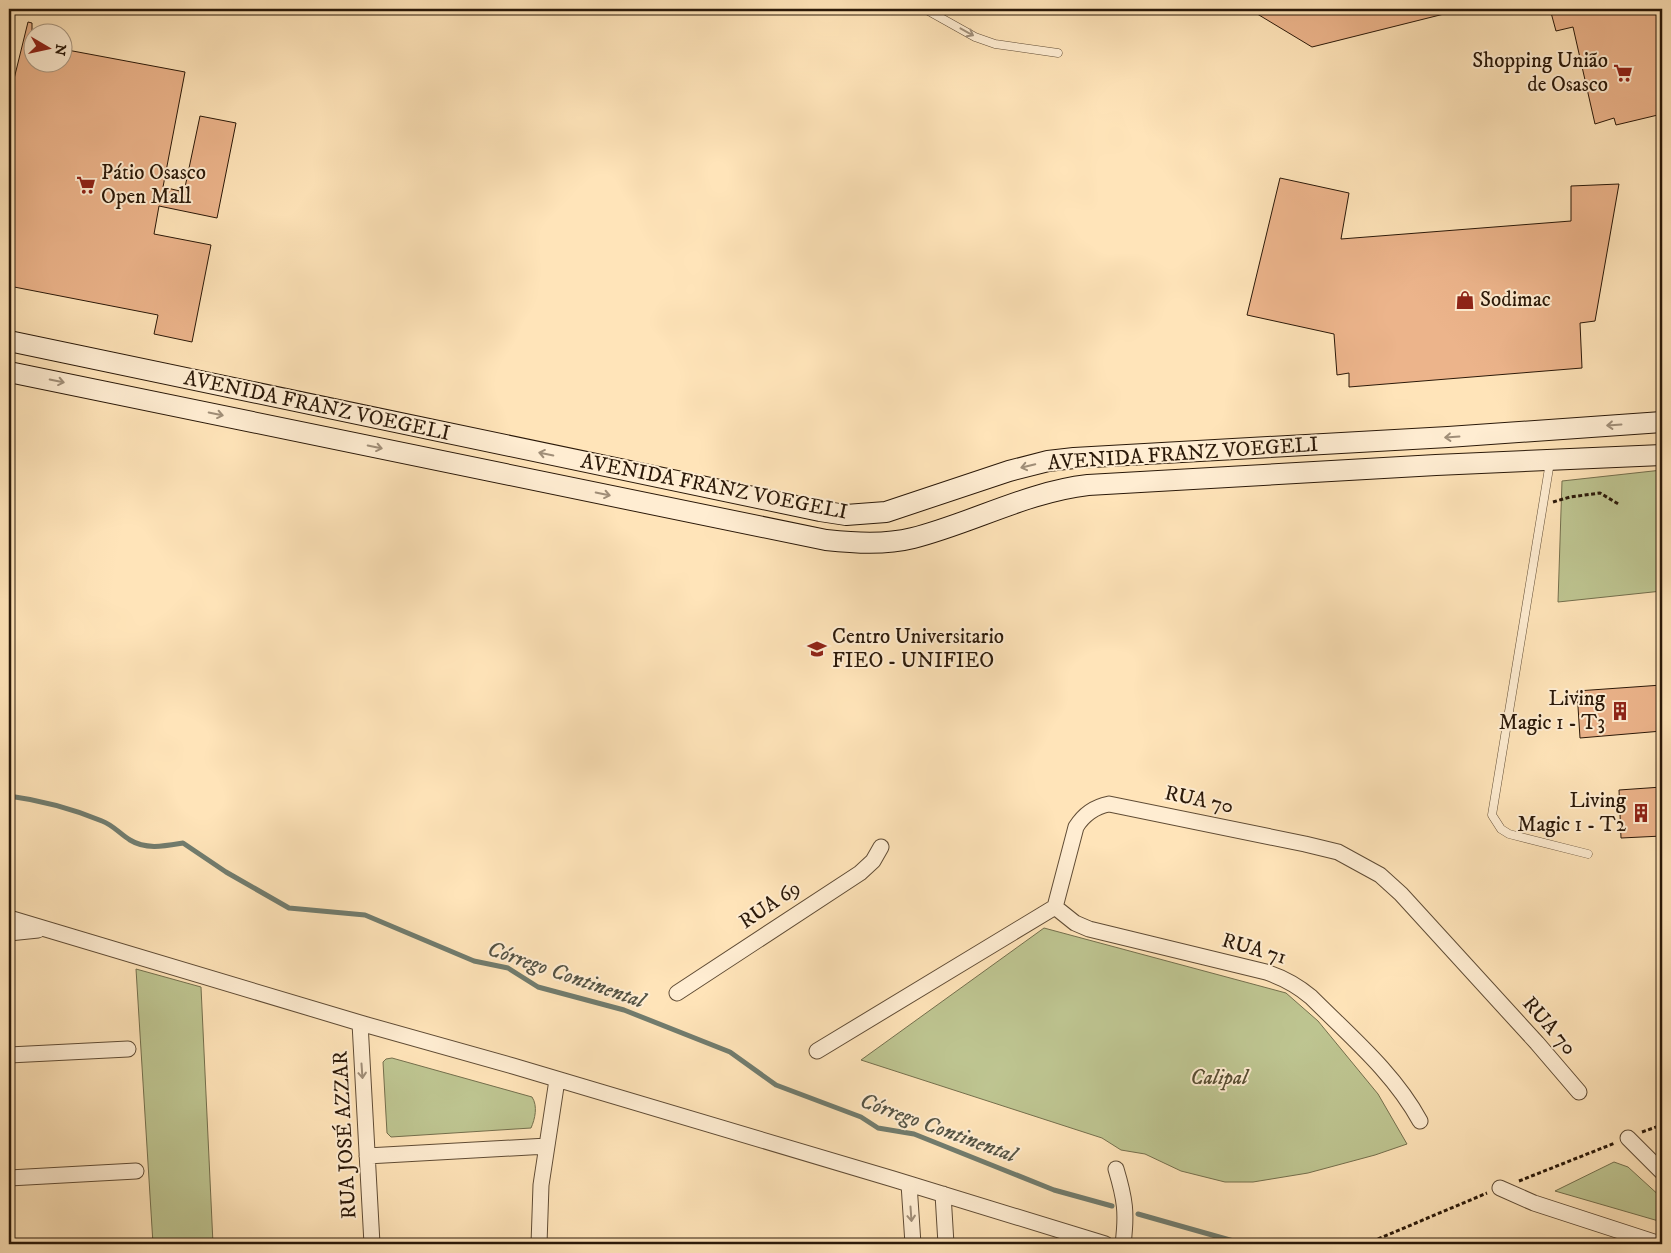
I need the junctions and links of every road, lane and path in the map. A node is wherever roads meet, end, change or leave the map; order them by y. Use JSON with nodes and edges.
{"nodes":[{"id":1,"x":925,"y":9,"type":"edge"},
{"id":2,"x":1058,"y":53,"type":"dead end"},
{"id":3,"x":9,"y":341,"type":"edge"},
{"id":4,"x":9,"y":372,"type":"edge"},
{"id":5,"x":1662,"y":422,"type":"edge"},
{"id":6,"x":1198,"y":451,"type":"junction"},
{"id":7,"x":1662,"y":455,"type":"edge"},
{"id":8,"x":1550,"y":461,"type":"junction"},
{"id":9,"x":1136,"y":482,"type":"junction"},
{"id":10,"x":908,"y":505,"type":"junction"},
{"id":11,"x":1620,"y":505,"type":"dead end"},
{"id":12,"x":1543,"y":506,"type":"junction"},
{"id":13,"x":886,"y":512,"type":"junction"},
{"id":14,"x":925,"y":534,"type":"junction"},
{"id":15,"x":889,"y":542,"type":"junction"},
{"id":16,"x":881,"y":847,"type":"dead end"},
{"id":17,"x":1588,"y":854,"type":"dead end"},
{"id":18,"x":1055,"y":907,"type":"junction"},
{"id":19,"x":9,"y":918,"type":"edge"},
{"id":20,"x":50,"y":929,"type":"junction"},
{"id":21,"x":9,"y":933,"type":"edge"},
{"id":22,"x":676,"y":993,"type":"dead end"},
{"id":23,"x":360,"y":1023,"type":"junction"},
{"id":24,"x":128,"y":1049,"type":"dead end"},
{"id":25,"x":817,"y":1051,"type":"dead end"},
{"id":26,"x":9,"y":1056,"type":"edge"},
{"id":27,"x":557,"y":1080,"type":"junction"},
{"id":28,"x":1579,"y":1092,"type":"dead end"},
{"id":29,"x":1420,"y":1121,"type":"dead end"},
{"id":30,"x":1628,"y":1138,"type":"dead end"},
{"id":31,"x":547,"y":1146,"type":"junction"},
{"id":32,"x":367,"y":1156,"type":"junction"},
{"id":33,"x":1116,"y":1169,"type":"dead end"},
{"id":34,"x":136,"y":1171,"type":"dead end"},
{"id":35,"x":1662,"y":1172,"type":"edge"},
{"id":36,"x":9,"y":1178,"type":"edge"},
{"id":37,"x":909,"y":1184,"type":"junction"},
{"id":38,"x":1500,"y":1188,"type":"dead end"},
{"id":39,"x":943,"y":1194,"type":"junction"},
{"id":40,"x":372,"y":1244,"type":"edge"},
{"id":41,"x":539,"y":1244,"type":"edge"},
{"id":42,"x":913,"y":1244,"type":"edge"},
{"id":43,"x":946,"y":1244,"type":"edge"},
{"id":44,"x":1105,"y":1244,"type":"edge"},
{"id":45,"x":1123,"y":1244,"type":"edge"},
{"id":46,"x":1660,"y":1244,"type":"edge"}],
"edges":[{"from":1,"to":2,"type":"lane","one_way":true},
{"from":13,"to":3,"type":"main road","name":"AVENIDA FRANZ VOEGELI","one_way":true},
{"from":4,"to":15,"type":"main road","name":"AVENIDA FRANZ VOEGELI","one_way":true},
{"from":5,"to":6,"type":"main road","name":"AVENIDA FRANZ VOEGELI","one_way":true},
{"from":6,"to":9,"type":"main road"},
{"from":6,"to":10,"type":"main road","name":"AVENIDA FRANZ VOEGELI","one_way":true},
{"from":7,"to":8,"type":"main road","name":"AVENIDA FRANZ VOEGELI"},
{"from":8,"to":9,"type":"main road","name":"AVENIDA FRANZ VOEGELI"},
{"from":8,"to":12,"type":"lane"},
{"from":9,"to":14,"type":"main road","name":"AVENIDA FRANZ VOEGELI"},
{"from":10,"to":13,"type":"main road","name":"AVENIDA FRANZ VOEGELI"},
{"from":10,"to":14,"type":"main road"},
{"from":11,"to":12,"type":"path"},
{"from":12,"to":17,"type":"lane"},
{"from":13,"to":15,"type":"main road"},
{"from":14,"to":15,"type":"main road","name":"AVENIDA FRANZ VOEGELI"},
{"from":16,"to":22,"type":"street","name":"RUA 69"},
{"from":18,"to":25,"type":"street"},
{"from":18,"to":28,"type":"street","name":"RUA 70"},
{"from":18,"to":29,"type":"street","name":"RUA 71"},
{"from":19,"to":20,"type":"street"},
{"from":20,"to":21,"type":"street"},
{"from":20,"to":23,"type":"street"},
{"from":23,"to":27,"type":"street"},
{"from":23,"to":32,"type":"street","name":"RUA JOSÉ AZZAR","one_way":true},
{"from":24,"to":26,"type":"street"},
{"from":27,"to":31,"type":"street"},
{"from":27,"to":37,"type":"street"},
{"from":30,"to":35,"type":"street"},
{"from":31,"to":32,"type":"street"},
{"from":31,"to":41,"type":"street"},
{"from":32,"to":40,"type":"street","name":"RUA JOSÉ AZZAR"},
{"from":33,"to":45,"type":"street"},
{"from":34,"to":36,"type":"street"},
{"from":37,"to":39,"type":"street"},
{"from":37,"to":42,"type":"street","one_way":true},
{"from":38,"to":46,"type":"street"},
{"from":39,"to":43,"type":"street"},
{"from":39,"to":44,"type":"street"}]}
